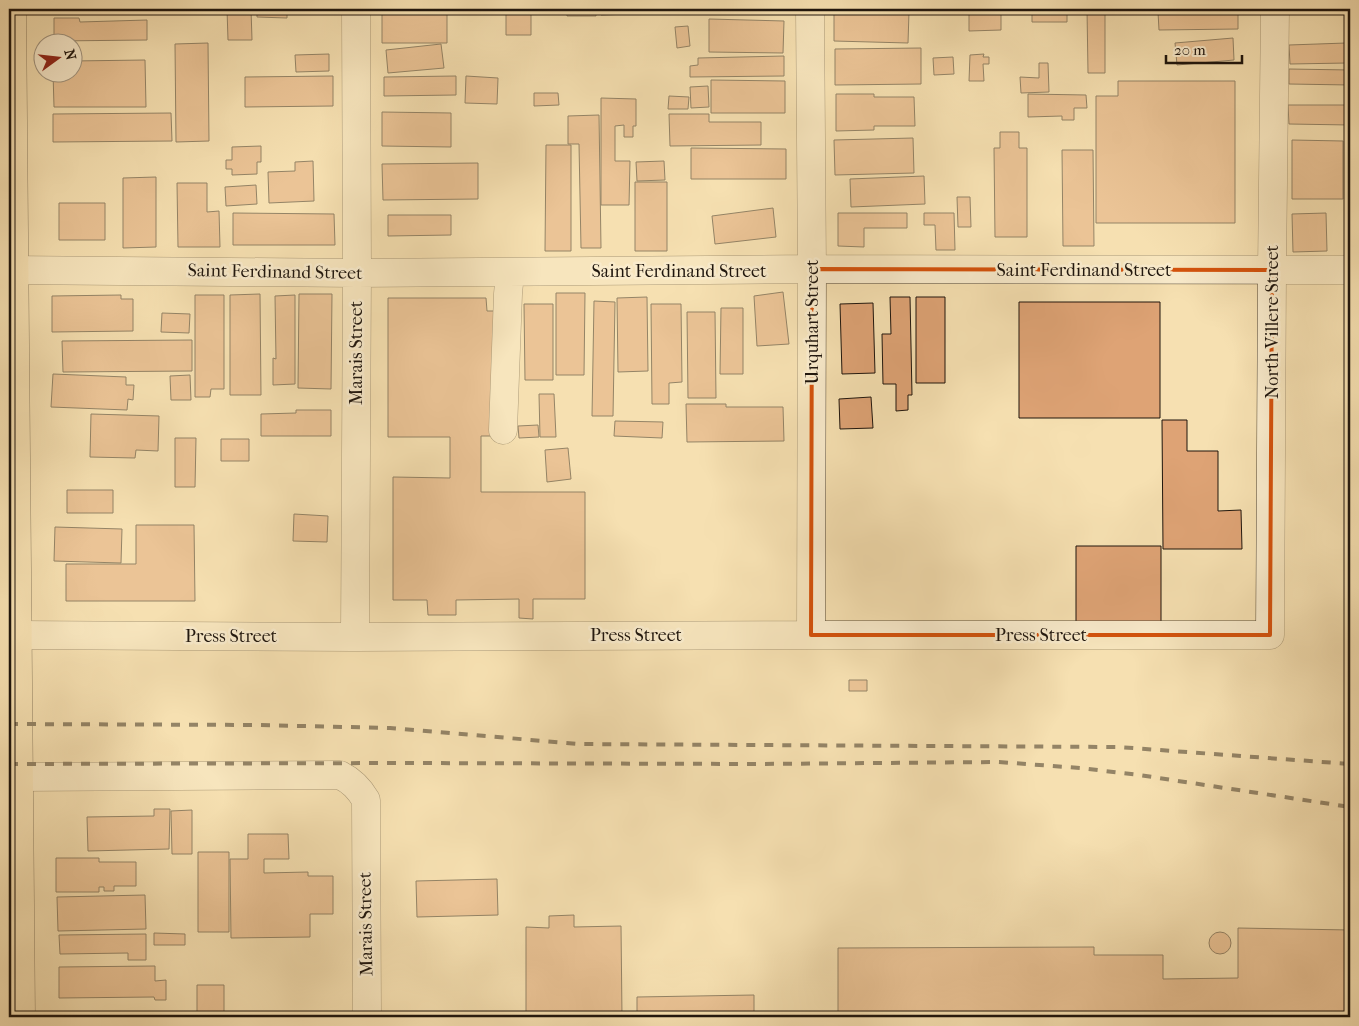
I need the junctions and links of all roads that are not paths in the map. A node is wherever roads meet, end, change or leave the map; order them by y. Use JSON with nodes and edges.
{"nodes":[{"id":1,"x":12,"y":9,"type":"edge"},
{"id":2,"x":356,"y":9,"type":"edge"},
{"id":3,"x":810,"y":9,"type":"edge"},
{"id":4,"x":1276,"y":9,"type":"edge"},
{"id":5,"x":11,"y":270,"type":"edge"},
{"id":6,"x":812,"y":270,"type":"junction"},
{"id":7,"x":1272,"y":270,"type":"junction"},
{"id":8,"x":1350,"y":270,"type":"edge"},
{"id":9,"x":510,"y":272,"type":"junction"},
{"id":10,"x":357,"y":273,"type":"junction"},
{"id":11,"x":503,"y":430,"type":"dead end"},
{"id":12,"x":13,"y":605,"type":"edge"},
{"id":13,"x":811,"y":634,"type":"junction"},
{"id":14,"x":1270,"y":635,"type":"joint"},
{"id":15,"x":355,"y":637,"type":"junction"},
{"id":16,"x":13,"y":642,"type":"edge"},
{"id":17,"x":19,"y":777,"type":"junction"},
{"id":18,"x":21,"y":1017,"type":"edge"},
{"id":19,"x":367,"y":1017,"type":"edge"}],
"edges":[{"from":1,"to":5,"type":"main road"},
{"from":2,"to":10,"type":"street","name":"Marais Street"},
{"from":3,"to":6,"type":"street","name":"Urquhart Street"},
{"from":4,"to":7,"type":"street","name":"North Villere Street"},
{"from":5,"to":10,"type":"street","name":"Saint Ferdinand Street"},
{"from":5,"to":12,"type":"main road"},
{"from":6,"to":7,"type":"street","name":"Saint Ferdinand Street"},
{"from":6,"to":9,"type":"street","name":"Saint Ferdinand Street"},
{"from":6,"to":13,"type":"street","name":"Urquhart Street"},
{"from":7,"to":8,"type":"street","name":"Saint Ferdinand Street"},
{"from":7,"to":14,"type":"street","name":"North Villere Street"},
{"from":9,"to":10,"type":"street","name":"Saint Ferdinand Street"},
{"from":9,"to":11,"type":"street"},
{"from":10,"to":15,"type":"street","name":"Marais Street"},
{"from":12,"to":16,"type":"main road"},
{"from":13,"to":14,"type":"street","name":"Press Street"},
{"from":13,"to":15,"type":"street","name":"Press Street"},
{"from":15,"to":16,"type":"street","name":"Press Street"},
{"from":16,"to":17,"type":"main road"},
{"from":17,"to":18,"type":"main road"},
{"from":17,"to":19,"type":"street","name":"Marais Street"}]}
